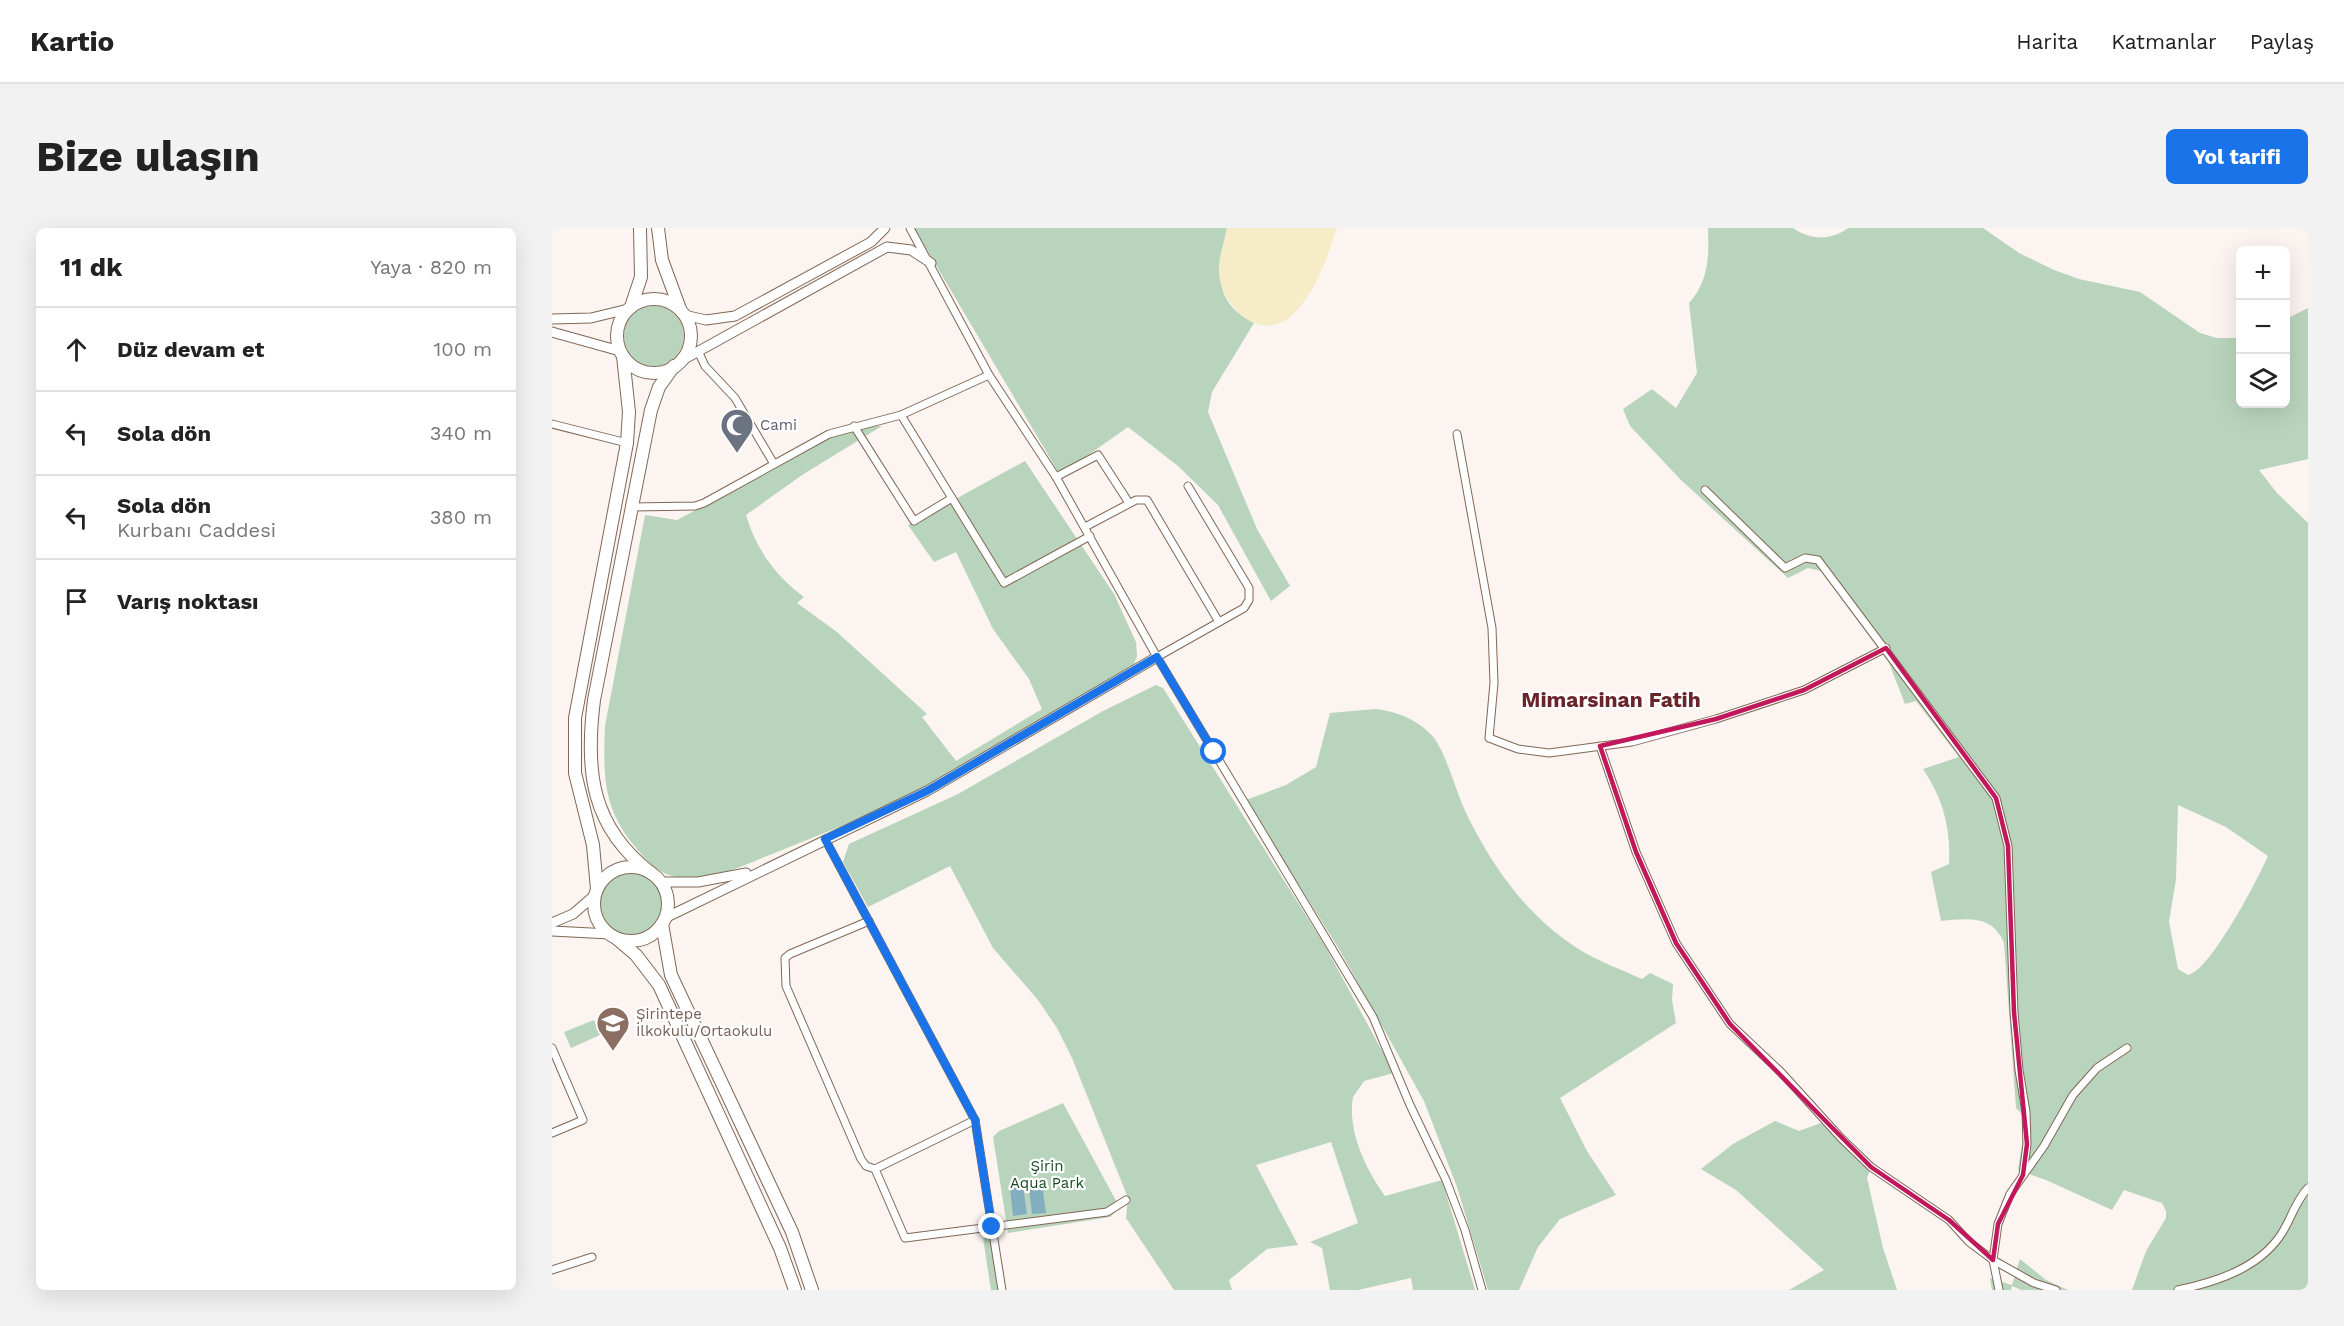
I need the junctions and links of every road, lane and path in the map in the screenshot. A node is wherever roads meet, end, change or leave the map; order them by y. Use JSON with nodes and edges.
{"nodes":[{"id":1,"x":640,"y":228,"type":"edge"},
{"id":2,"x":658,"y":228,"type":"edge"},
{"id":3,"x":885,"y":228,"type":"edge"},
{"id":4,"x":910,"y":228,"type":"edge"},
{"id":5,"x":931,"y":262,"type":"junction"},
{"id":6,"x":630,"y":308,"type":"junction"},
{"id":7,"x":682,"y":313,"type":"junction"},
{"id":8,"x":552,"y":318,"type":"edge"},
{"id":9,"x":552,"y":332,"type":"edge"},
{"id":10,"x":699,"y":351,"type":"junction"},
{"id":11,"x":622,"y":354,"type":"junction"},
{"id":12,"x":677,"y":364,"type":"junction"},
{"id":13,"x":989,"y":375,"type":"junction"},
{"id":14,"x":901,"y":415,"type":"junction"},
{"id":15,"x":552,"y":424,"type":"edge"},
{"id":16,"x":854,"y":426,"type":"junction"},
{"id":17,"x":1457,"y":434,"type":"dead end"},
{"id":18,"x":627,"y":443,"type":"junction"},
{"id":19,"x":774,"y":464,"type":"junction"},
{"id":20,"x":1056,"y":477,"type":"junction"},
{"id":21,"x":1188,"y":486,"type":"dead end"},
{"id":22,"x":1705,"y":490,"type":"dead end"},
{"id":23,"x":952,"y":498,"type":"junction"},
{"id":24,"x":1129,"y":503,"type":"junction"},
{"id":25,"x":632,"y":507,"type":"junction"},
{"id":26,"x":1085,"y":527,"type":"junction"},
{"id":27,"x":1090,"y":536,"type":"junction"},
{"id":28,"x":1220,"y":622,"type":"junction"},
{"id":29,"x":1886,"y":648,"type":"junction"},
{"id":30,"x":1157,"y":657,"type":"junction"},
{"id":31,"x":1600,"y":746,"type":"junction"},
{"id":32,"x":825,"y":839,"type":"junction"},
{"id":33,"x":760,"y":870,"type":"junction"},
{"id":34,"x":656,"y":877,"type":"junction"},
{"id":35,"x":596,"y":892,"type":"junction"},
{"id":36,"x":663,"y":921,"type":"junction"},
{"id":37,"x":869,"y":921,"type":"junction"},
{"id":38,"x":552,"y":923,"type":"edge"},
{"id":39,"x":552,"y":931,"type":"edge"},
{"id":40,"x":613,"y":936,"type":"junction"},
{"id":41,"x":552,"y":1048,"type":"edge"},
{"id":42,"x":2127,"y":1048,"type":"dead end"},
{"id":43,"x":975,"y":1120,"type":"junction"},
{"id":44,"x":552,"y":1133,"type":"edge"},
{"id":45,"x":876,"y":1168,"type":"junction"},
{"id":46,"x":2023,"y":1175,"type":"junction"},
{"id":47,"x":2308,"y":1188,"type":"edge"},
{"id":48,"x":1126,"y":1200,"type":"dead end"},
{"id":49,"x":992,"y":1227,"type":"junction"},
{"id":50,"x":592,"y":1257,"type":"dead end"},
{"id":51,"x":1994,"y":1260,"type":"junction"},
{"id":52,"x":552,"y":1270,"type":"edge"},
{"id":53,"x":795,"y":1290,"type":"edge"},
{"id":54,"x":812,"y":1290,"type":"edge"},
{"id":55,"x":1002,"y":1290,"type":"edge"},
{"id":56,"x":1482,"y":1290,"type":"edge"},
{"id":57,"x":1999,"y":1290,"type":"edge"},
{"id":58,"x":2056,"y":1290,"type":"edge"},
{"id":59,"x":2178,"y":1290,"type":"edge"}],
"edges":[{"from":1,"to":6,"type":"highway"},
{"from":2,"to":7,"type":"highway"},
{"from":3,"to":7,"type":"street"},
{"from":4,"to":5,"type":"street"},
{"from":5,"to":10,"type":"street"},
{"from":5,"to":13,"type":"street"},
{"from":6,"to":7,"type":"highway"},
{"from":6,"to":8,"type":"street"},
{"from":6,"to":11,"type":"highway"},
{"from":7,"to":12,"type":"highway"},
{"from":9,"to":11,"type":"street"},
{"from":10,"to":12,"type":"street"},
{"from":10,"to":19,"type":"street"},
{"from":11,"to":12,"type":"highway"},
{"from":11,"to":18,"type":"highway"},
{"from":12,"to":25,"type":"highway"},
{"from":13,"to":14,"type":"street"},
{"from":13,"to":20,"type":"street"},
{"from":14,"to":16,"type":"street"},
{"from":14,"to":23,"type":"street"},
{"from":15,"to":18,"type":"street"},
{"from":16,"to":19,"type":"street"},
{"from":16,"to":23,"type":"street"},
{"from":17,"to":31,"type":"street"},
{"from":18,"to":35,"type":"highway"},
{"from":19,"to":25,"type":"street"},
{"from":20,"to":24,"type":"street"},
{"from":20,"to":26,"type":"street"},
{"from":21,"to":28,"type":"street"},
{"from":22,"to":29,"type":"street"},
{"from":23,"to":27,"type":"street"},
{"from":24,"to":26,"type":"street"},
{"from":24,"to":28,"type":"street"},
{"from":25,"to":34,"type":"highway"},
{"from":26,"to":27,"type":"street"},
{"from":27,"to":30,"type":"street"},
{"from":28,"to":30,"type":"street"},
{"from":29,"to":31,"type":"street"},
{"from":29,"to":46,"type":"street"},
{"from":30,"to":32,"type":"street"},
{"from":30,"to":56,"type":"street"},
{"from":31,"to":51,"type":"street"},
{"from":32,"to":33,"type":"street"},
{"from":32,"to":37,"type":"street"},
{"from":33,"to":34,"type":"street"},
{"from":33,"to":36,"type":"street"},
{"from":34,"to":35,"type":"highway"},
{"from":34,"to":36,"type":"highway"},
{"from":35,"to":38,"type":"street"},
{"from":35,"to":40,"type":"highway"},
{"from":36,"to":40,"type":"highway"},
{"from":36,"to":54,"type":"highway"},
{"from":37,"to":43,"type":"street"},
{"from":37,"to":45,"type":"street"},
{"from":39,"to":40,"type":"street"},
{"from":40,"to":53,"type":"highway"},
{"from":41,"to":44,"type":"street"},
{"from":42,"to":46,"type":"street"},
{"from":43,"to":45,"type":"street"},
{"from":43,"to":49,"type":"street"},
{"from":45,"to":49,"type":"street"},
{"from":46,"to":51,"type":"street"},
{"from":47,"to":59,"type":"street"},
{"from":48,"to":49,"type":"street"},
{"from":49,"to":55,"type":"street"},
{"from":50,"to":52,"type":"street"},
{"from":51,"to":57,"type":"street"},
{"from":51,"to":58,"type":"street"}]}
